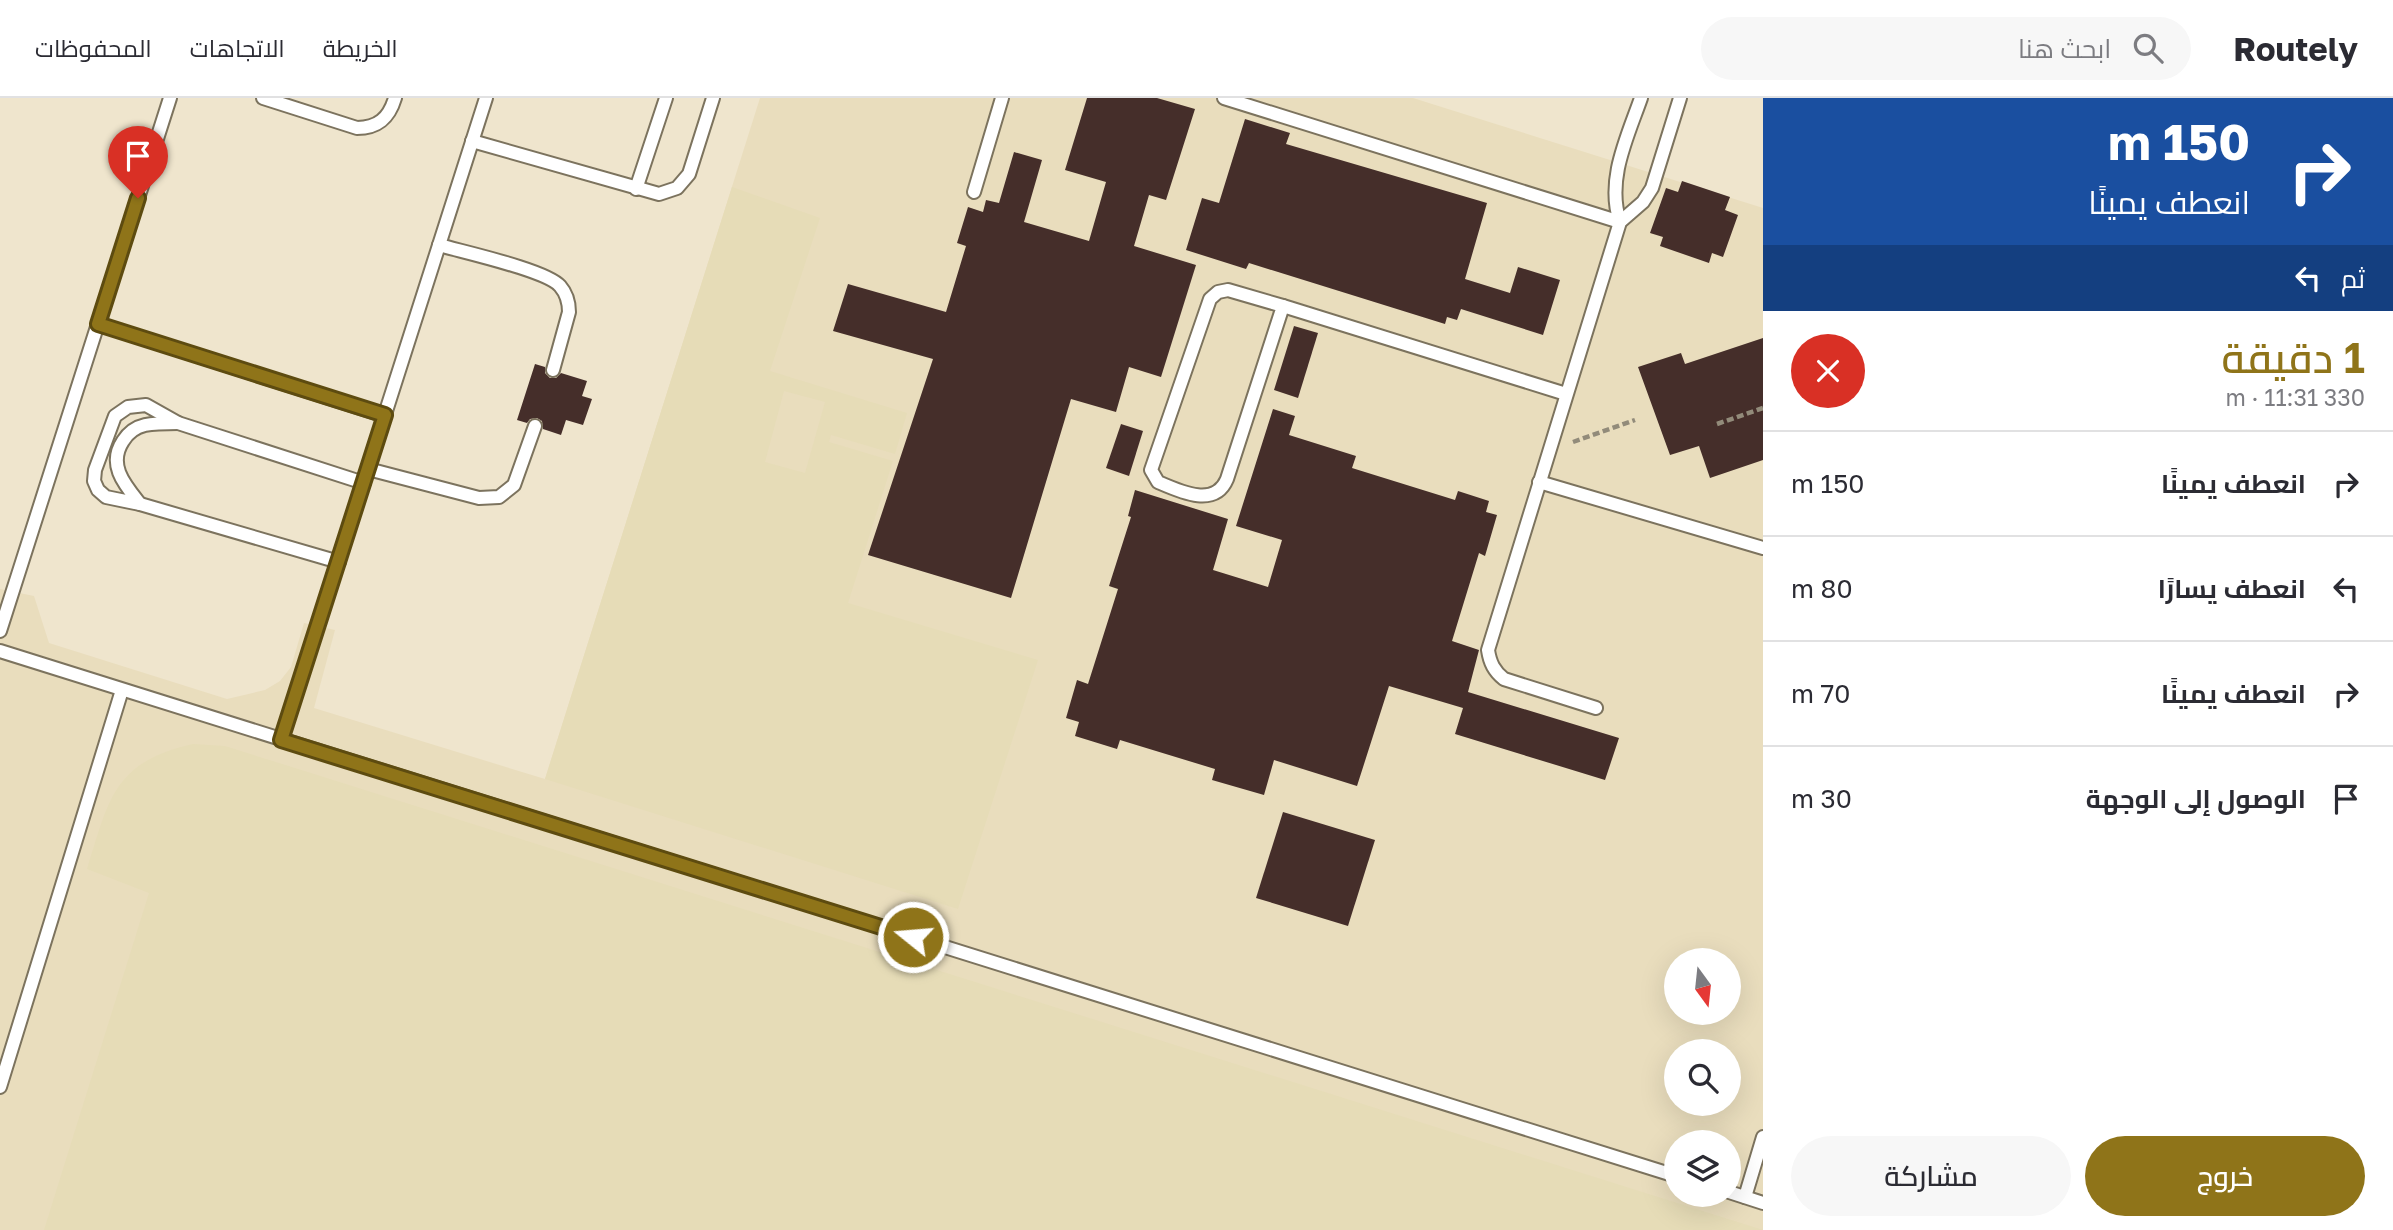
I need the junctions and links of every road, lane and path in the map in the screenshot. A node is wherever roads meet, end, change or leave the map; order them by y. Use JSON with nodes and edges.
{"nodes":[{"id":1,"x":170,"y":98,"type":"edge"},
{"id":2,"x":263,"y":98,"type":"edge"},
{"id":3,"x":395,"y":98,"type":"edge"},
{"id":4,"x":486,"y":98,"type":"edge"},
{"id":5,"x":666,"y":98,"type":"edge"},
{"id":6,"x":713,"y":98,"type":"edge"},
{"id":7,"x":1002,"y":98,"type":"edge"},
{"id":8,"x":1224,"y":98,"type":"edge"},
{"id":9,"x":1641,"y":98,"type":"edge"},
{"id":10,"x":1680,"y":98,"type":"edge"},
{"id":11,"x":298,"y":103,"type":"edge"},
{"id":12,"x":472,"y":141,"type":"junction"},
{"id":13,"x":636,"y":189,"type":"junction"},
{"id":14,"x":974,"y":192,"type":"dead end"},
{"id":15,"x":1620,"y":222,"type":"junction"},
{"id":16,"x":439,"y":245,"type":"junction"},
{"id":17,"x":1283,"y":306,"type":"junction"},
{"id":18,"x":98,"y":324,"type":"junction"},
{"id":19,"x":553,"y":370,"type":"dead end"},
{"id":20,"x":1566,"y":394,"type":"junction"},
{"id":21,"x":1763,"y":408,"type":"edge"},
{"id":22,"x":385,"y":415,"type":"junction"},
{"id":23,"x":1635,"y":420,"type":"dead end"},
{"id":24,"x":178,"y":422,"type":"junction"},
{"id":25,"x":1717,"y":424,"type":"dead end"},
{"id":26,"x":534,"y":426,"type":"dead end"},
{"id":27,"x":1549,"y":450,"type":"junction"},
{"id":28,"x":368,"y":469,"type":"junction"},
{"id":29,"x":1539,"y":482,"type":"junction"},
{"id":30,"x":364,"y":483,"type":"junction"},
{"id":31,"x":141,"y":504,"type":"junction"},
{"id":32,"x":1763,"y":548,"type":"edge"},
{"id":33,"x":339,"y":562,"type":"junction"},
{"id":34,"x":0,"y":631,"type":"edge"},
{"id":35,"x":0,"y":651,"type":"edge"},
{"id":36,"x":122,"y":690,"type":"junction"},
{"id":37,"x":1596,"y":708,"type":"dead end"},
{"id":38,"x":281,"y":740,"type":"junction"},
{"id":39,"x":0,"y":1087,"type":"edge"},
{"id":40,"x":1763,"y":1137,"type":"edge"},
{"id":41,"x":1664,"y":1172,"type":"edge"},
{"id":42,"x":1741,"y":1196,"type":"edge"},
{"id":43,"x":1745,"y":1197,"type":"junction"},
{"id":44,"x":1763,"y":1203,"type":"edge"}],
"edges":[{"from":1,"to":18,"type":"lane"},
{"from":2,"to":11,"type":"lane"},
{"from":3,"to":11,"type":"lane"},
{"from":4,"to":12,"type":"lane"},
{"from":5,"to":13,"type":"lane"},
{"from":6,"to":13,"type":"lane"},
{"from":7,"to":14,"type":"lane"},
{"from":8,"to":15,"type":"lane"},
{"from":9,"to":15,"type":"lane"},
{"from":10,"to":15,"type":"lane"},
{"from":12,"to":13,"type":"lane"},
{"from":12,"to":16,"type":"lane"},
{"from":15,"to":20,"type":"lane"},
{"from":16,"to":19,"type":"lane"},
{"from":16,"to":22,"type":"lane"},
{"from":17,"to":17,"type":"lane"},
{"from":17,"to":20,"type":"lane"},
{"from":18,"to":22,"type":"lane"},
{"from":18,"to":34,"type":"lane"},
{"from":20,"to":27,"type":"lane"},
{"from":21,"to":25,"type":"path"},
{"from":22,"to":28,"type":"lane"},
{"from":23,"to":27,"type":"path"},
{"from":24,"to":30,"type":"lane"},
{"from":24,"to":31,"type":"lane"},
{"from":24,"to":31,"type":"lane"},
{"from":26,"to":28,"type":"lane"},
{"from":27,"to":29,"type":"lane"},
{"from":28,"to":30,"type":"lane"},
{"from":29,"to":32,"type":"lane"},
{"from":29,"to":37,"type":"lane"},
{"from":30,"to":33,"type":"lane"},
{"from":31,"to":33,"type":"lane"},
{"from":33,"to":38,"type":"lane"},
{"from":35,"to":36,"type":"lane"},
{"from":36,"to":38,"type":"lane"},
{"from":36,"to":39,"type":"lane"},
{"from":38,"to":41,"type":"lane"},
{"from":40,"to":43,"type":"lane"},
{"from":42,"to":43,"type":"lane"},
{"from":43,"to":44,"type":"lane"}]}
